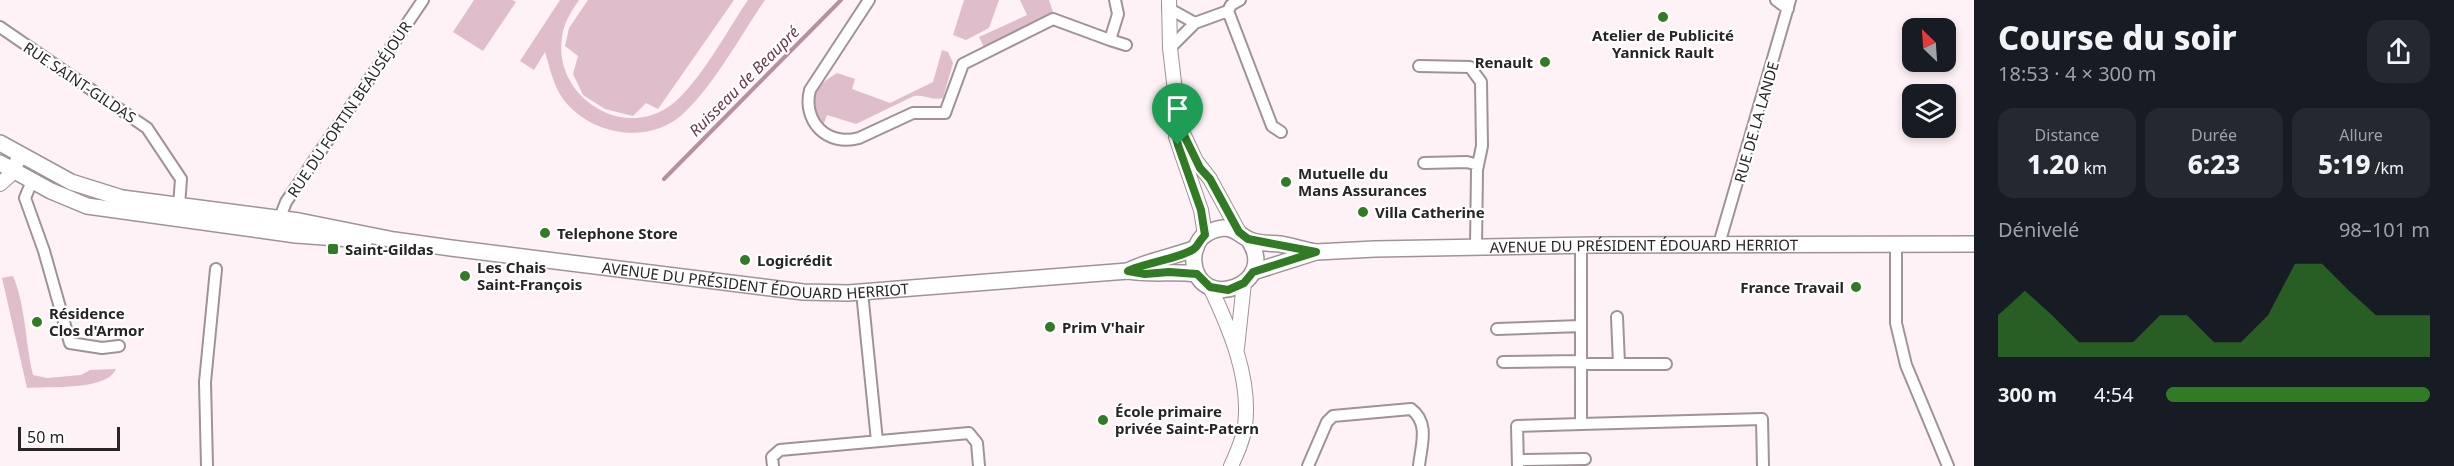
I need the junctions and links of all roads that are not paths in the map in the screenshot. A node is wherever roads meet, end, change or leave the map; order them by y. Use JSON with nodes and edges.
{"nodes":[{"id":1,"x":423,"y":0,"type":"edge"},
{"id":2,"x":869,"y":0,"type":"edge"},
{"id":3,"x":1114,"y":0,"type":"edge"},
{"id":4,"x":1776,"y":0,"type":"edge"},
{"id":5,"x":1168,"y":4,"type":"edge"},
{"id":6,"x":1232,"y":4,"type":"edge"},
{"id":7,"x":1789,"y":4,"type":"edge"},
{"id":8,"x":1195,"y":23,"type":"junction"},
{"id":9,"x":0,"y":27,"type":"edge"},
{"id":10,"x":1110,"y":40,"type":"junction"},
{"id":11,"x":1126,"y":45,"type":"dead end"},
{"id":12,"x":1170,"y":48,"type":"junction"},
{"id":13,"x":1419,"y":66,"type":"dead end"},
{"id":14,"x":1179,"y":125,"type":"junction"},
{"id":15,"x":1281,"y":132,"type":"dead end"},
{"id":16,"x":0,"y":143,"type":"edge"},
{"id":17,"x":21,"y":154,"type":"junction"},
{"id":18,"x":1424,"y":163,"type":"dead end"},
{"id":19,"x":1478,"y":165,"type":"junction"},
{"id":20,"x":6,"y":167,"type":"edge"},
{"id":21,"x":32,"y":181,"type":"junction"},
{"id":22,"x":0,"y":184,"type":"edge"},
{"id":23,"x":180,"y":206,"type":"junction"},
{"id":24,"x":279,"y":220,"type":"junction"},
{"id":25,"x":1244,"y":235,"type":"junction"},
{"id":26,"x":383,"y":237,"type":"junction"},
{"id":27,"x":1200,"y":241,"type":"junction"},
{"id":28,"x":1974,"y":243,"type":"edge"},
{"id":29,"x":1719,"y":244,"type":"junction"},
{"id":30,"x":1896,"y":244,"type":"junction"},
{"id":31,"x":1581,"y":245,"type":"junction"},
{"id":32,"x":1476,"y":247,"type":"junction"},
{"id":33,"x":1316,"y":252,"type":"junction"},
{"id":34,"x":216,"y":269,"type":"dead end"},
{"id":35,"x":1128,"y":271,"type":"junction"},
{"id":36,"x":1197,"y":274,"type":"junction"},
{"id":37,"x":1249,"y":277,"type":"junction"},
{"id":38,"x":1210,"y":287,"type":"junction"},
{"id":39,"x":862,"y":292,"type":"junction"},
{"id":40,"x":1617,"y":316,"type":"dead end"},
{"id":41,"x":1581,"y":326,"type":"junction"},
{"id":42,"x":1497,"y":329,"type":"dead end"},
{"id":43,"x":119,"y":346,"type":"dead end"},
{"id":44,"x":1237,"y":353,"type":"junction"},
{"id":45,"x":1503,"y":362,"type":"dead end"},
{"id":46,"x":1581,"y":363,"type":"junction"},
{"id":47,"x":1666,"y":363,"type":"dead end"},
{"id":48,"x":1619,"y":364,"type":"junction"},
{"id":49,"x":1581,"y":424,"type":"junction"},
{"id":50,"x":877,"y":441,"type":"junction"},
{"id":51,"x":1585,"y":459,"type":"dead end"},
{"id":52,"x":1518,"y":463,"type":"edge"},
{"id":53,"x":207,"y":466,"type":"edge"},
{"id":54,"x":772,"y":466,"type":"edge"},
{"id":55,"x":979,"y":466,"type":"edge"},
{"id":56,"x":1232,"y":466,"type":"edge"},
{"id":57,"x":1308,"y":466,"type":"edge"},
{"id":58,"x":1419,"y":466,"type":"edge"},
{"id":59,"x":1763,"y":466,"type":"edge"},
{"id":60,"x":1948,"y":466,"type":"edge"}],
"edges":[{"from":1,"to":24,"type":"street","name":"RUE DU FORTIN BEAUSÉJOUR"},
{"from":2,"to":10,"type":"street"},
{"from":3,"to":10,"type":"street"},
{"from":4,"to":7,"type":"street"},
{"from":5,"to":8,"type":"street"},
{"from":5,"to":12,"type":"street"},
{"from":6,"to":8,"type":"street"},
{"from":6,"to":15,"type":"street"},
{"from":7,"to":29,"type":"street","name":"RUE DE LA LANDE"},
{"from":8,"to":12,"type":"street"},
{"from":9,"to":23,"type":"street","name":"RUE SAINT-GILDAS"},
{"from":10,"to":11,"type":"street"},
{"from":12,"to":14,"type":"street"},
{"from":13,"to":19,"type":"street"},
{"from":14,"to":25,"type":"street"},
{"from":14,"to":27,"type":"street"},
{"from":16,"to":17,"type":"main road","name":"AVENUE DU PRÉSIDENT ÉDOUARD HERRIOT"},
{"from":17,"to":20,"type":"street"},
{"from":17,"to":23,"type":"main road","name":"AVENUE DU PRÉSIDENT ÉDOUARD HERRIOT"},
{"from":18,"to":19,"type":"street"},
{"from":19,"to":32,"type":"street"},
{"from":20,"to":21,"type":"main road","name":"AVENUE DU PRÉSIDENT ÉDOUARD HERRIOT"},
{"from":20,"to":22,"type":"street"},
{"from":21,"to":26,"type":"main road","name":"AVENUE DU PRÉSIDENT ÉDOUARD HERRIOT"},
{"from":21,"to":43,"type":"street"},
{"from":23,"to":24,"type":"main road","name":"AVENUE DU PRÉSIDENT ÉDOUARD HERRIOT"},
{"from":24,"to":26,"type":"main road","name":"AVENUE DU PRÉSIDENT ÉDOUARD HERRIOT"},
{"from":25,"to":27,"type":"main road"},
{"from":25,"to":33,"type":"main road","name":"AVENUE DU PRÉSIDENT ÉDOUARD HERRIOT"},
{"from":25,"to":37,"type":"main road"},
{"from":26,"to":39,"type":"main road","name":"AVENUE DU PRÉSIDENT ÉDOUARD HERRIOT"},
{"from":27,"to":35,"type":"main road","name":"AVENUE DU PRÉSIDENT ÉDOUARD HERRIOT"},
{"from":27,"to":36,"type":"main road"},
{"from":28,"to":30,"type":"main road","name":"AVENUE DU PRÉSIDENT ÉDOUARD HERRIOT"},
{"from":29,"to":30,"type":"main road","name":"AVENUE DU PRÉSIDENT ÉDOUARD HERRIOT"},
{"from":29,"to":31,"type":"main road","name":"AVENUE DU PRÉSIDENT ÉDOUARD HERRIOT"},
{"from":30,"to":60,"type":"street"},
{"from":31,"to":32,"type":"main road","name":"AVENUE DU PRÉSIDENT ÉDOUARD HERRIOT"},
{"from":31,"to":41,"type":"street"},
{"from":32,"to":33,"type":"main road","name":"AVENUE DU PRÉSIDENT ÉDOUARD HERRIOT"},
{"from":33,"to":37,"type":"main road","name":"AVENUE DU PRÉSIDENT ÉDOUARD HERRIOT"},
{"from":34,"to":53,"type":"street"},
{"from":35,"to":36,"type":"main road","name":"AVENUE DU PRÉSIDENT ÉDOUARD HERRIOT"},
{"from":35,"to":39,"type":"main road","name":"AVENUE DU PRÉSIDENT ÉDOUARD HERRIOT"},
{"from":36,"to":38,"type":"main road"},
{"from":37,"to":38,"type":"main road"},
{"from":37,"to":44,"type":"street"},
{"from":38,"to":44,"type":"street"},
{"from":39,"to":50,"type":"street"},
{"from":40,"to":48,"type":"street"},
{"from":41,"to":42,"type":"street"},
{"from":41,"to":46,"type":"street"},
{"from":44,"to":56,"type":"street"},
{"from":45,"to":46,"type":"street"},
{"from":46,"to":48,"type":"street"},
{"from":46,"to":49,"type":"street"},
{"from":47,"to":48,"type":"street"},
{"from":49,"to":52,"type":"street"},
{"from":49,"to":59,"type":"street"},
{"from":50,"to":54,"type":"street"},
{"from":50,"to":55,"type":"street"},
{"from":51,"to":52,"type":"street"},
{"from":57,"to":58,"type":"street"}]}
